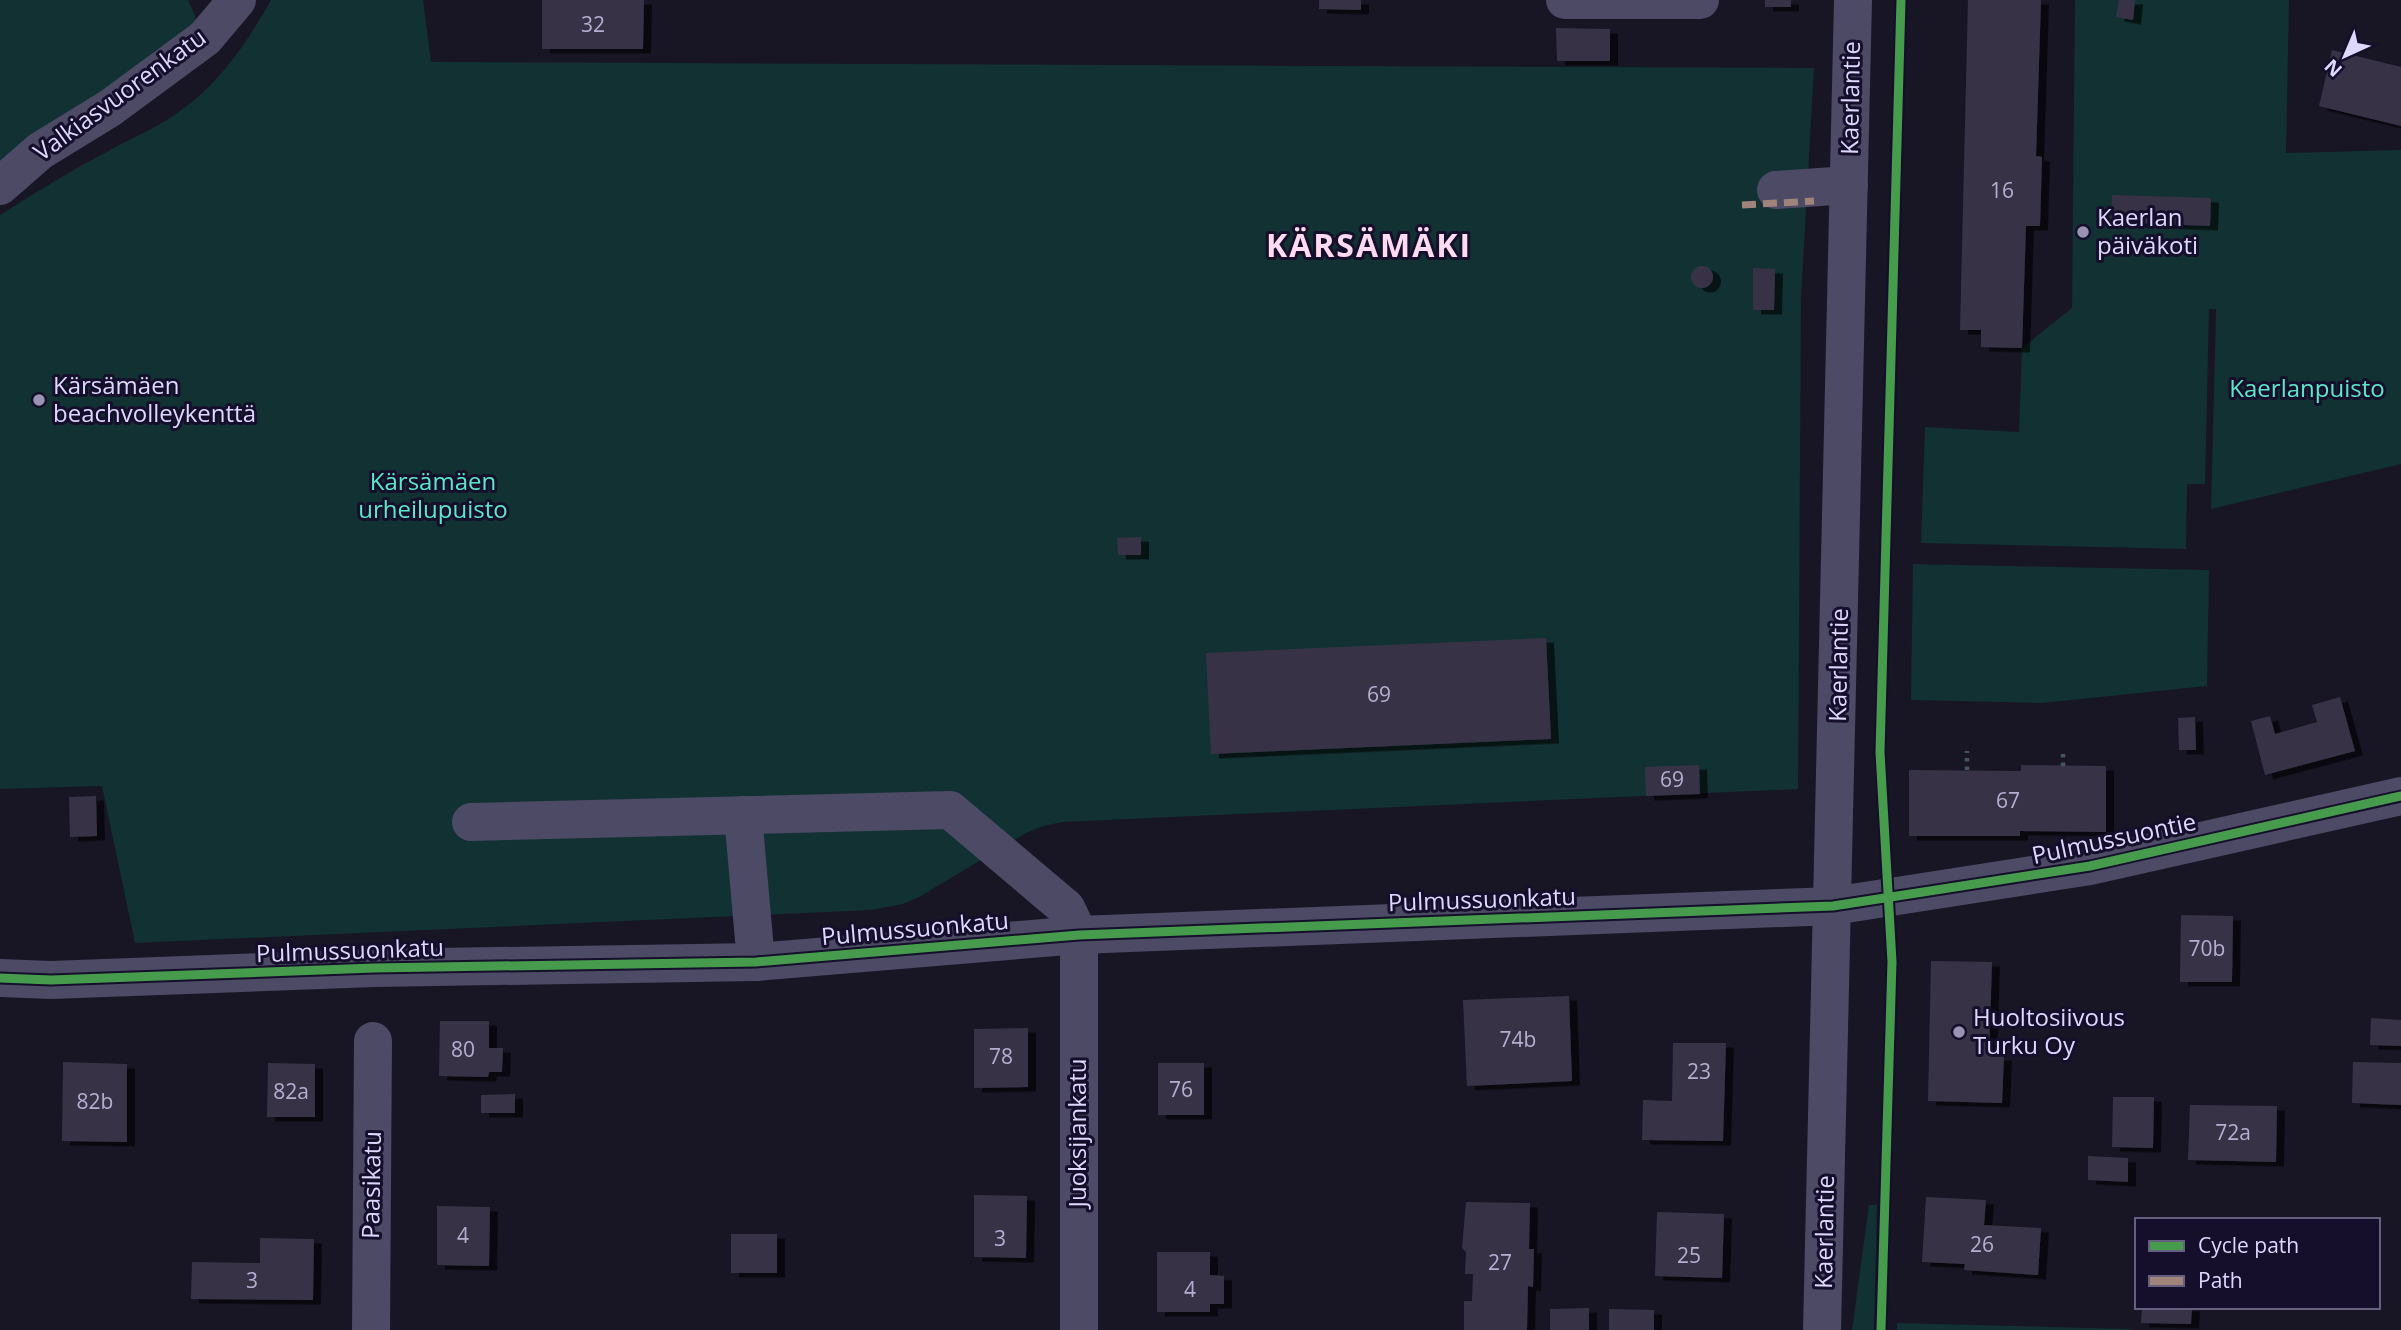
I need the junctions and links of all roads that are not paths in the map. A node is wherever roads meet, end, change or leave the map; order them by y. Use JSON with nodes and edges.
{"nodes":[{"id":1,"x":237,"y":0,"type":"edge"},
{"id":2,"x":1565,"y":0,"type":"edge"},
{"id":3,"x":1700,"y":0,"type":"edge"},
{"id":4,"x":1853,"y":0,"type":"edge"},
{"id":5,"x":1849,"y":185,"type":"junction"},
{"id":6,"x":0,"y":186,"type":"edge"},
{"id":7,"x":1776,"y":190,"type":"dead end"},
{"id":8,"x":2401,"y":796,"type":"edge"},
{"id":9,"x":743,"y":815,"type":"junction"},
{"id":10,"x":471,"y":822,"type":"dead end"},
{"id":11,"x":1833,"y":905,"type":"junction"},
{"id":12,"x":1079,"y":935,"type":"junction"},
{"id":13,"x":755,"y":962,"type":"junction"},
{"id":14,"x":0,"y":978,"type":"edge"},
{"id":15,"x":373,"y":1041,"type":"dead end"},
{"id":16,"x":371,"y":1330,"type":"edge"},
{"id":17,"x":1079,"y":1330,"type":"edge"},
{"id":18,"x":1822,"y":1330,"type":"edge"}],
"edges":[{"from":1,"to":6,"type":"street","name":"Valkiasvuorenkatu"},
{"from":2,"to":3,"type":"street"},
{"from":4,"to":5,"type":"street","name":"Kaerlantie"},
{"from":5,"to":7,"type":"street"},
{"from":5,"to":11,"type":"street","name":"Kaerlantie"},
{"from":8,"to":11,"type":"street","name":"Pulmussuontie"},
{"from":9,"to":10,"type":"street"},
{"from":9,"to":12,"type":"street"},
{"from":9,"to":13,"type":"street"},
{"from":11,"to":12,"type":"street","name":"Pulmussuonkatu"},
{"from":11,"to":18,"type":"street","name":"Kaerlantie"},
{"from":12,"to":13,"type":"street","name":"Pulmussuonkatu"},
{"from":12,"to":17,"type":"street","name":"Juoksijankatu"},
{"from":13,"to":14,"type":"street","name":"Pulmussuonkatu"},
{"from":15,"to":16,"type":"street","name":"Paasikatu"}]}
